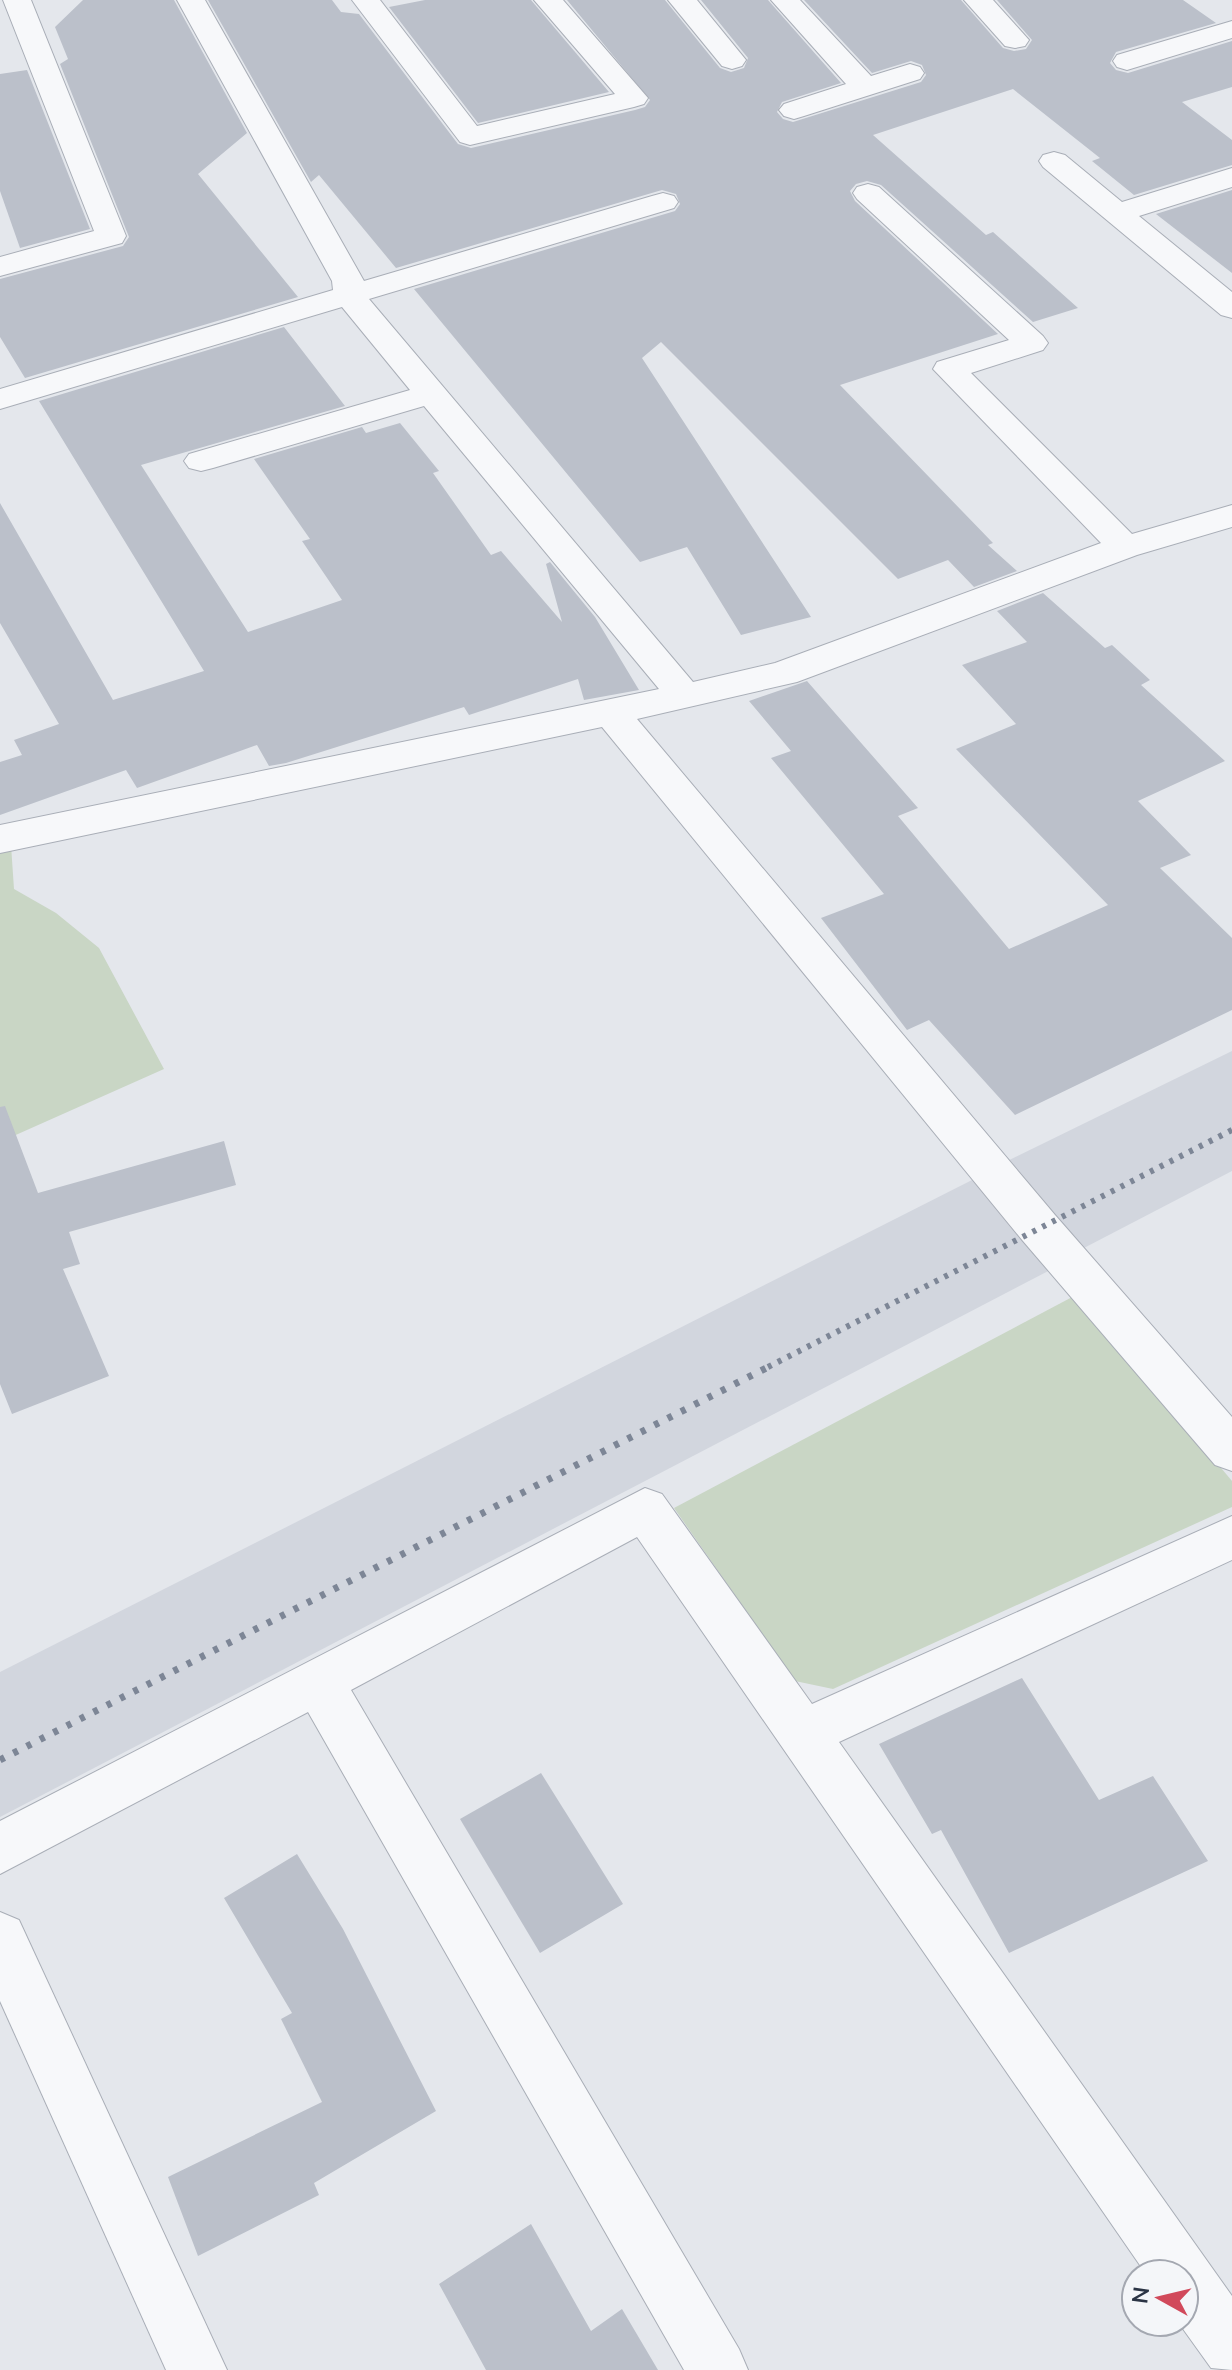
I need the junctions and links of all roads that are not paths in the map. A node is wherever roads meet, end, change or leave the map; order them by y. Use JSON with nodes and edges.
{"nodes":[{"id":1,"x":17,"y":0,"type":"edge"},
{"id":2,"x":191,"y":0,"type":"edge"},
{"id":3,"x":366,"y":0,"type":"edge"},
{"id":4,"x":548,"y":0,"type":"edge"},
{"id":5,"x":682,"y":0,"type":"edge"},
{"id":6,"x":785,"y":0,"type":"edge"},
{"id":7,"x":984,"y":1,"type":"edge"},
{"id":8,"x":1232,"y":29,"type":"edge"},
{"id":9,"x":1015,"y":40,"type":"dead end"},
{"id":10,"x":732,"y":60,"type":"dead end"},
{"id":11,"x":1127,"y":61,"type":"dead end"},
{"id":12,"x":910,"y":73,"type":"dead end"},
{"id":13,"x":865,"y":87,"type":"junction"},
{"id":14,"x":794,"y":110,"type":"dead end"},
{"id":15,"x":1054,"y":161,"type":"dead end"},
{"id":16,"x":1232,"y":177,"type":"edge"},
{"id":17,"x":868,"y":193,"type":"dead end"},
{"id":18,"x":663,"y":202,"type":"dead end"},
{"id":19,"x":1117,"y":213,"type":"junction"},
{"id":20,"x":0,"y":267,"type":"edge"},
{"id":21,"x":350,"y":297,"type":"junction"},
{"id":22,"x":1232,"y":308,"type":"edge"},
{"id":23,"x":431,"y":394,"type":"junction"},
{"id":24,"x":0,"y":399,"type":"edge"},
{"id":25,"x":201,"y":461,"type":"dead end"},
{"id":26,"x":1232,"y":516,"type":"edge"},
{"id":27,"x":1125,"y":547,"type":"junction"},
{"id":28,"x":686,"y":697,"type":"junction"},
{"id":29,"x":611,"y":713,"type":"junction"},
{"id":30,"x":0,"y":839,"type":"edge"},
{"id":31,"x":1232,"y":1451,"type":"edge"},
{"id":32,"x":1232,"y":1537,"type":"edge"},
{"id":33,"x":318,"y":1681,"type":"junction"},
{"id":34,"x":802,"y":1734,"type":"junction"},
{"id":35,"x":0,"y":1849,"type":"edge"},
{"id":36,"x":0,"y":1939,"type":"edge"},
{"id":37,"x":1169,"y":2258,"type":"edge"},
{"id":38,"x":1200,"y":2302,"type":"edge"},
{"id":39,"x":1232,"y":2347,"type":"edge"},
{"id":40,"x":197,"y":2370,"type":"edge"},
{"id":41,"x":718,"y":2370,"type":"edge"}],
"edges":[{"from":1,"to":20,"type":"street"},
{"from":2,"to":21,"type":"street"},
{"from":3,"to":4,"type":"street"},
{"from":5,"to":10,"type":"street"},
{"from":6,"to":13,"type":"street"},
{"from":7,"to":9,"type":"street"},
{"from":8,"to":11,"type":"street"},
{"from":12,"to":13,"type":"street"},
{"from":13,"to":14,"type":"street"},
{"from":15,"to":19,"type":"street"},
{"from":16,"to":19,"type":"street"},
{"from":17,"to":27,"type":"street"},
{"from":18,"to":21,"type":"street"},
{"from":19,"to":22,"type":"street"},
{"from":21,"to":23,"type":"street"},
{"from":21,"to":24,"type":"street"},
{"from":23,"to":25,"type":"street"},
{"from":23,"to":28,"type":"street"},
{"from":26,"to":27,"type":"street"},
{"from":27,"to":28,"type":"street"},
{"from":28,"to":29,"type":"street"},
{"from":29,"to":30,"type":"street"},
{"from":29,"to":31,"type":"street"},
{"from":32,"to":34,"type":"street"},
{"from":33,"to":34,"type":"street"},
{"from":33,"to":35,"type":"street"},
{"from":33,"to":41,"type":"street"},
{"from":34,"to":37,"type":"street"},
{"from":36,"to":40,"type":"street"},
{"from":38,"to":39,"type":"street"}]}
